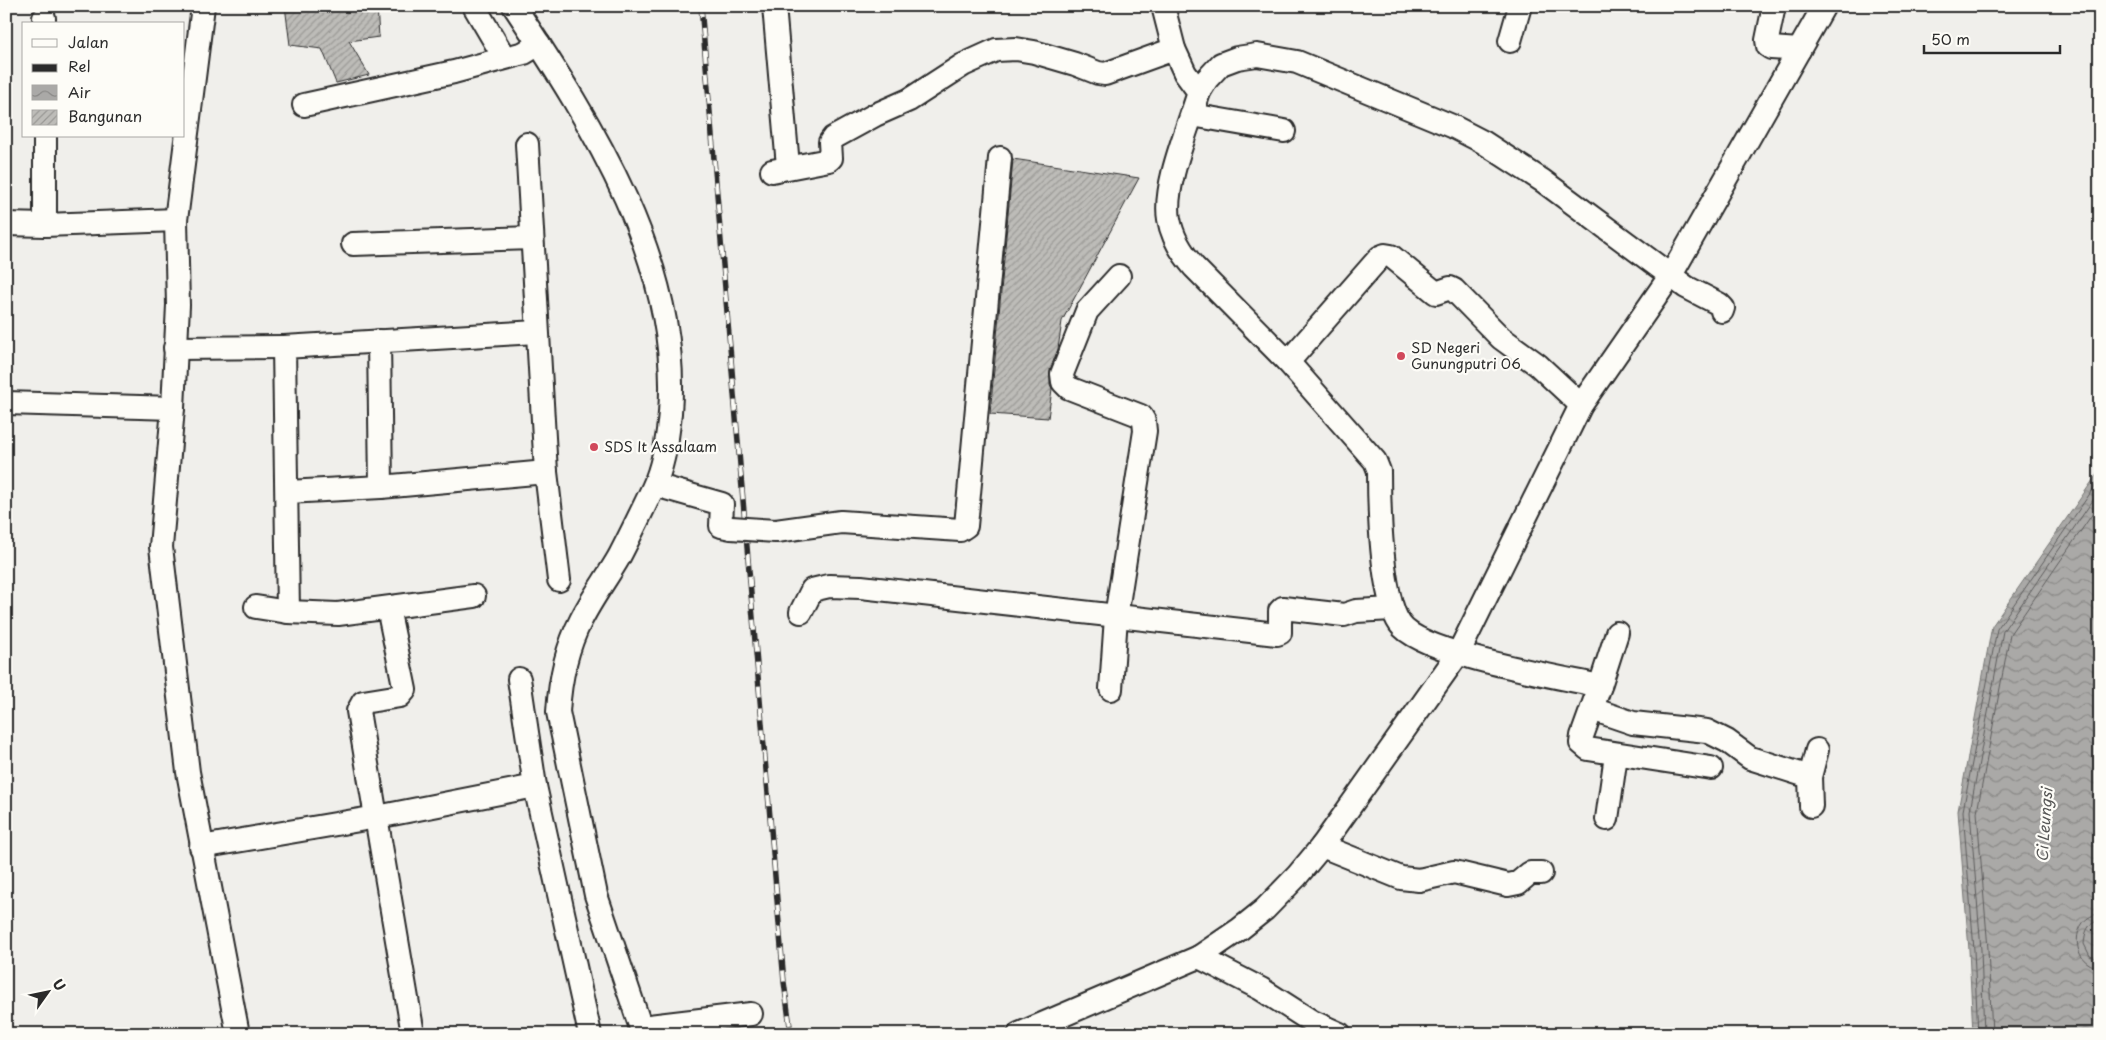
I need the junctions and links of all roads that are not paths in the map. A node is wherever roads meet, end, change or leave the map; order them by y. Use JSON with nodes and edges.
{"nodes":[{"id":1,"x":203,"y":6,"type":"edge"},
{"id":2,"x":474,"y":6,"type":"edge"},
{"id":3,"x":514,"y":6,"type":"edge"},
{"id":4,"x":774,"y":6,"type":"edge"},
{"id":5,"x":1163,"y":6,"type":"edge"},
{"id":6,"x":1520,"y":6,"type":"edge"},
{"id":7,"x":1774,"y":6,"type":"edge"},
{"id":8,"x":1824,"y":6,"type":"edge"},
{"id":9,"x":1510,"y":41,"type":"dead end"},
{"id":10,"x":539,"y":44,"type":"junction"},
{"id":11,"x":1174,"y":49,"type":"junction"},
{"id":12,"x":1799,"y":50,"type":"junction"},
{"id":13,"x":504,"y":57,"type":"junction"},
{"id":14,"x":1199,"y":92,"type":"junction"},
{"id":15,"x":304,"y":105,"type":"dead end"},
{"id":16,"x":1192,"y":115,"type":"junction"},
{"id":17,"x":1284,"y":131,"type":"dead end"},
{"id":18,"x":45,"y":138,"type":"edge"},
{"id":19,"x":527,"y":144,"type":"dead end"},
{"id":20,"x":1000,"y":158,"type":"dead end"},
{"id":21,"x":176,"y":220,"type":"junction"},
{"id":22,"x":6,"y":224,"type":"edge"},
{"id":23,"x":45,"y":225,"type":"junction"},
{"id":24,"x":532,"y":238,"type":"junction"},
{"id":25,"x":353,"y":244,"type":"dead end"},
{"id":26,"x":1670,"y":275,"type":"junction"},
{"id":27,"x":1119,"y":276,"type":"dead end"},
{"id":28,"x":1722,"y":311,"type":"dead end"},
{"id":29,"x":537,"y":332,"type":"junction"},
{"id":30,"x":379,"y":341,"type":"junction"},
{"id":31,"x":284,"y":346,"type":"junction"},
{"id":32,"x":175,"y":348,"type":"junction"},
{"id":33,"x":1288,"y":362,"type":"junction"},
{"id":34,"x":6,"y":403,"type":"edge"},
{"id":35,"x":1581,"y":405,"type":"junction"},
{"id":36,"x":173,"y":408,"type":"junction"},
{"id":37,"x":546,"y":472,"type":"junction"},
{"id":38,"x":655,"y":485,"type":"junction"},
{"id":39,"x":381,"y":487,"type":"junction"},
{"id":40,"x":287,"y":492,"type":"junction"},
{"id":41,"x":559,"y":580,"type":"dead end"},
{"id":42,"x":474,"y":596,"type":"dead end"},
{"id":43,"x":256,"y":607,"type":"dead end"},
{"id":44,"x":388,"y":608,"type":"junction"},
{"id":45,"x":1392,"y":609,"type":"junction"},
{"id":46,"x":288,"y":612,"type":"junction"},
{"id":47,"x":801,"y":612,"type":"dead end"},
{"id":48,"x":1116,"y":617,"type":"junction"},
{"id":49,"x":1617,"y":633,"type":"dead end"},
{"id":50,"x":1458,"y":654,"type":"junction"},
{"id":51,"x":519,"y":679,"type":"dead end"},
{"id":52,"x":1600,"y":686,"type":"junction"},
{"id":53,"x":1111,"y":689,"type":"dead end"},
{"id":54,"x":1592,"y":709,"type":"junction"},
{"id":55,"x":1817,"y":750,"type":"dead end"},
{"id":56,"x":1616,"y":755,"type":"junction"},
{"id":57,"x":1711,"y":768,"type":"dead end"},
{"id":58,"x":1810,"y":777,"type":"junction"},
{"id":59,"x":535,"y":786,"type":"junction"},
{"id":60,"x":1812,"y":806,"type":"dead end"},
{"id":61,"x":377,"y":817,"type":"junction"},
{"id":62,"x":1607,"y":820,"type":"dead end"},
{"id":63,"x":1322,"y":846,"type":"junction"},
{"id":64,"x":202,"y":847,"type":"junction"},
{"id":65,"x":1541,"y":873,"type":"dead end"},
{"id":66,"x":1199,"y":957,"type":"junction"},
{"id":67,"x":751,"y":1014,"type":"dead end"},
{"id":68,"x":642,"y":1030,"type":"edge"},
{"id":69,"x":238,"y":1034,"type":"edge"},
{"id":70,"x":414,"y":1034,"type":"edge"},
{"id":71,"x":590,"y":1034,"type":"edge"},
{"id":72,"x":1019,"y":1034,"type":"edge"},
{"id":73,"x":1340,"y":1034,"type":"edge"}],
"edges":[{"from":1,"to":21,"type":"street"},
{"from":2,"to":13,"type":"street"},
{"from":3,"to":10,"type":"street"},
{"from":4,"to":11,"type":"street"},
{"from":5,"to":11,"type":"street"},
{"from":6,"to":9,"type":"street"},
{"from":7,"to":12,"type":"street"},
{"from":8,"to":12,"type":"street"},
{"from":10,"to":13,"type":"street"},
{"from":10,"to":38,"type":"street"},
{"from":11,"to":14,"type":"street"},
{"from":12,"to":26,"type":"street"},
{"from":13,"to":15,"type":"street"},
{"from":14,"to":16,"type":"street"},
{"from":14,"to":26,"type":"street"},
{"from":16,"to":17,"type":"street"},
{"from":16,"to":33,"type":"street"},
{"from":18,"to":23,"type":"street"},
{"from":19,"to":24,"type":"street"},
{"from":20,"to":38,"type":"street","bridge":true},
{"from":21,"to":23,"type":"street"},
{"from":21,"to":32,"type":"street"},
{"from":22,"to":23,"type":"street"},
{"from":24,"to":25,"type":"street"},
{"from":24,"to":29,"type":"street"},
{"from":26,"to":28,"type":"street"},
{"from":26,"to":35,"type":"street"},
{"from":27,"to":48,"type":"street"},
{"from":29,"to":30,"type":"street"},
{"from":29,"to":37,"type":"street"},
{"from":30,"to":31,"type":"street"},
{"from":30,"to":39,"type":"street"},
{"from":31,"to":32,"type":"street"},
{"from":31,"to":40,"type":"street"},
{"from":32,"to":36,"type":"street"},
{"from":33,"to":35,"type":"street"},
{"from":33,"to":45,"type":"street"},
{"from":34,"to":36,"type":"street"},
{"from":35,"to":50,"type":"street"},
{"from":36,"to":64,"type":"street"},
{"from":37,"to":39,"type":"street"},
{"from":37,"to":41,"type":"street"},
{"from":38,"to":68,"type":"street"},
{"from":39,"to":40,"type":"street"},
{"from":40,"to":46,"type":"street"},
{"from":42,"to":44,"type":"street"},
{"from":43,"to":46,"type":"street"},
{"from":44,"to":46,"type":"street"},
{"from":44,"to":61,"type":"street"},
{"from":45,"to":48,"type":"street"},
{"from":45,"to":50,"type":"street"},
{"from":47,"to":48,"type":"street"},
{"from":48,"to":53,"type":"street"},
{"from":49,"to":52,"type":"street"},
{"from":50,"to":52,"type":"street"},
{"from":50,"to":63,"type":"street"},
{"from":51,"to":59,"type":"street"},
{"from":52,"to":54,"type":"street"},
{"from":54,"to":56,"type":"street"},
{"from":54,"to":58,"type":"street"},
{"from":55,"to":58,"type":"street"},
{"from":56,"to":57,"type":"street"},
{"from":56,"to":62,"type":"street"},
{"from":58,"to":60,"type":"street"},
{"from":59,"to":61,"type":"street"},
{"from":59,"to":71,"type":"street"},
{"from":61,"to":64,"type":"street"},
{"from":61,"to":70,"type":"street"},
{"from":63,"to":65,"type":"street"},
{"from":63,"to":66,"type":"street"},
{"from":64,"to":69,"type":"street"},
{"from":66,"to":72,"type":"street"},
{"from":66,"to":73,"type":"street"},
{"from":67,"to":68,"type":"street"}]}
